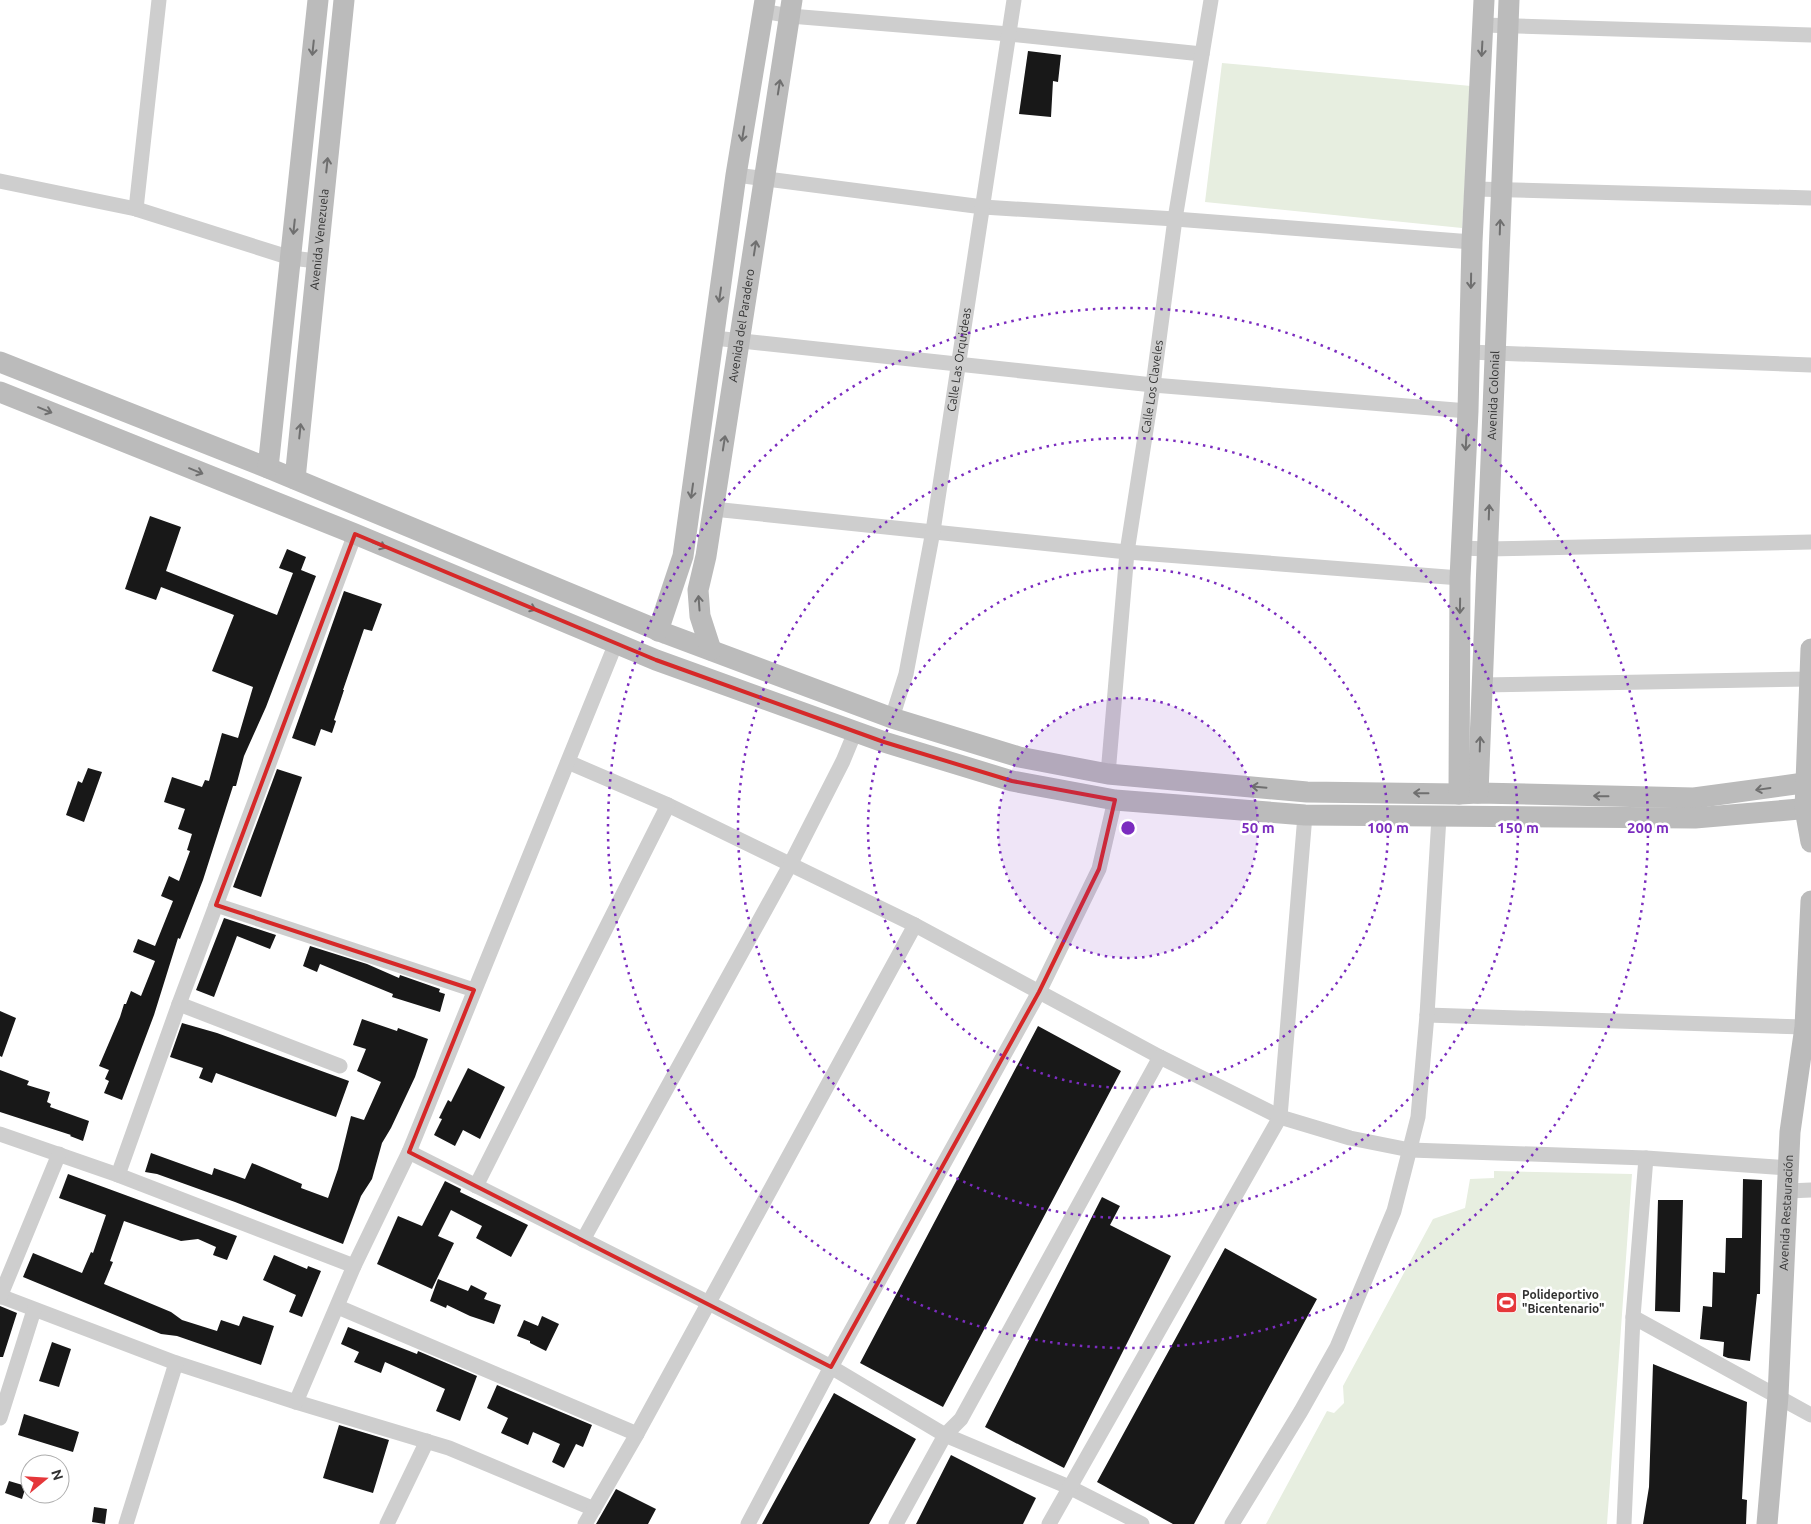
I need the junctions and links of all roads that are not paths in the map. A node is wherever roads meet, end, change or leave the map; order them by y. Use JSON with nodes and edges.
{"nodes":[{"id":1,"x":159,"y":0,"type":"edge"},
{"id":2,"x":318,"y":0,"type":"edge"},
{"id":3,"x":344,"y":0,"type":"edge"},
{"id":4,"x":1014,"y":0,"type":"edge"},
{"id":5,"x":1211,"y":0,"type":"edge"},
{"id":6,"x":1484,"y":0,"type":"edge"},
{"id":7,"x":1509,"y":0,"type":"edge"},
{"id":8,"x":764,"y":6,"type":"edge"},
{"id":9,"x":791,"y":8,"type":"edge"},
{"id":10,"x":1483,"y":25,"type":"junction"},
{"id":11,"x":1508,"y":25,"type":"junction"},
{"id":12,"x":1009,"y":34,"type":"junction"},
{"id":13,"x":1811,"y":35,"type":"edge"},
{"id":14,"x":1202,"y":54,"type":"junction"},
{"id":15,"x":736,"y":175,"type":"junction"},
{"id":16,"x":766,"y":178,"type":"junction"},
{"id":17,"x":0,"y":181,"type":"edge"},
{"id":18,"x":1475,"y":189,"type":"junction"},
{"id":19,"x":1501,"y":190,"type":"junction"},
{"id":20,"x":1811,"y":198,"type":"edge"},
{"id":21,"x":983,"y":207,"type":"junction"},
{"id":22,"x":136,"y":209,"type":"junction"},
{"id":23,"x":1175,"y":219,"type":"junction"},
{"id":24,"x":1472,"y":242,"type":"junction"},
{"id":25,"x":291,"y":258,"type":"junction"},
{"id":26,"x":317,"y":261,"type":"junction"},
{"id":27,"x":714,"y":338,"type":"junction"},
{"id":28,"x":740,"y":341,"type":"junction"},
{"id":29,"x":1469,"y":352,"type":"junction"},
{"id":30,"x":1495,"y":353,"type":"junction"},
{"id":31,"x":0,"y":362,"type":"edge"},
{"id":32,"x":959,"y":363,"type":"junction"},
{"id":33,"x":1811,"y":365,"type":"edge"},
{"id":34,"x":1153,"y":384,"type":"junction"},
{"id":35,"x":0,"y":392,"type":"edge"},
{"id":36,"x":1468,"y":411,"type":"junction"},
{"id":37,"x":268,"y":468,"type":"junction"},
{"id":38,"x":295,"y":479,"type":"junction"},
{"id":39,"x":713,"y":509,"type":"junction"},
{"id":40,"x":933,"y":531,"type":"junction"},
{"id":41,"x":355,"y":534,"type":"junction"},
{"id":42,"x":1811,"y":542,"type":"edge"},
{"id":43,"x":1462,"y":548,"type":"junction"},
{"id":44,"x":1487,"y":548,"type":"junction"},
{"id":45,"x":1126,"y":552,"type":"junction"},
{"id":46,"x":1460,"y":578,"type":"junction"},
{"id":47,"x":662,"y":632,"type":"junction"},
{"id":48,"x":616,"y":644,"type":"junction"},
{"id":49,"x":711,"y":650,"type":"junction"},
{"id":50,"x":1811,"y":650,"type":"edge"},
{"id":51,"x":656,"y":660,"type":"junction"},
{"id":52,"x":1810,"y":679,"type":"edge"},
{"id":53,"x":1482,"y":685,"type":"junction"},
{"id":54,"x":892,"y":718,"type":"junction"},
{"id":55,"x":855,"y":732,"type":"junction"},
{"id":56,"x":568,"y":762,"type":"junction"},
{"id":57,"x":1108,"y":774,"type":"junction"},
{"id":58,"x":1808,"y":783,"type":"edge"},
{"id":59,"x":1469,"y":793,"type":"junction"},
{"id":60,"x":1116,"y":800,"type":"junction"},
{"id":61,"x":668,"y":805,"type":"junction"},
{"id":62,"x":1808,"y":809,"type":"edge"},
{"id":63,"x":1305,"y":816,"type":"junction"},
{"id":64,"x":1439,"y":817,"type":"junction"},
{"id":65,"x":1811,"y":842,"type":"edge"},
{"id":66,"x":790,"y":865,"type":"junction"},
{"id":67,"x":1811,"y":901,"type":"edge"},
{"id":68,"x":216,"y":905,"type":"junction"},
{"id":69,"x":915,"y":925,"type":"junction"},
{"id":70,"x":474,"y":990,"type":"junction"},
{"id":71,"x":1039,"y":992,"type":"junction"},
{"id":72,"x":179,"y":1004,"type":"junction"},
{"id":73,"x":1427,"y":1015,"type":"junction"},
{"id":74,"x":1805,"y":1027,"type":"junction"},
{"id":75,"x":1160,"y":1057,"type":"junction"},
{"id":76,"x":340,"y":1066,"type":"dead end"},
{"id":77,"x":1280,"y":1117,"type":"junction"},
{"id":78,"x":0,"y":1134,"type":"edge"},
{"id":79,"x":1410,"y":1150,"type":"junction"},
{"id":80,"x":409,"y":1152,"type":"junction"},
{"id":81,"x":58,"y":1154,"type":"junction"},
{"id":82,"x":1646,"y":1158,"type":"junction"},
{"id":83,"x":1789,"y":1168,"type":"junction"},
{"id":84,"x":118,"y":1175,"type":"junction"},
{"id":85,"x":476,"y":1186,"type":"junction"},
{"id":86,"x":1811,"y":1190,"type":"edge"},
{"id":87,"x":1788,"y":1191,"type":"junction"},
{"id":88,"x":583,"y":1240,"type":"junction"},
{"id":89,"x":354,"y":1266,"type":"junction"},
{"id":90,"x":0,"y":1297,"type":"edge"},
{"id":91,"x":709,"y":1302,"type":"junction"},
{"id":92,"x":338,"y":1307,"type":"junction"},
{"id":93,"x":34,"y":1310,"type":"junction"},
{"id":94,"x":1633,"y":1317,"type":"junction"},
{"id":95,"x":176,"y":1362,"type":"junction"},
{"id":96,"x":831,"y":1367,"type":"junction"},
{"id":97,"x":1778,"y":1396,"type":"junction"},
{"id":98,"x":296,"y":1402,"type":"junction"},
{"id":99,"x":1811,"y":1415,"type":"edge"},
{"id":100,"x":0,"y":1418,"type":"edge"},
{"id":101,"x":637,"y":1434,"type":"junction"},
{"id":102,"x":945,"y":1435,"type":"junction"},
{"id":103,"x":427,"y":1441,"type":"junction"},
{"id":104,"x":1069,"y":1487,"type":"junction"},
{"id":105,"x":594,"y":1509,"type":"junction"},
{"id":106,"x":126,"y":1524,"type":"edge"},
{"id":107,"x":387,"y":1524,"type":"edge"},
{"id":108,"x":585,"y":1524,"type":"edge"},
{"id":109,"x":748,"y":1524,"type":"edge"},
{"id":110,"x":896,"y":1524,"type":"edge"},
{"id":111,"x":1049,"y":1524,"type":"edge"},
{"id":112,"x":1142,"y":1524,"type":"edge"},
{"id":113,"x":1232,"y":1524,"type":"edge"},
{"id":114,"x":1624,"y":1524,"type":"edge"},
{"id":115,"x":1767,"y":1524,"type":"edge"}],
"edges":[{"from":1,"to":22,"type":"street"},
{"from":2,"to":25,"type":"street","one_way":true},
{"from":26,"to":3,"type":"street","name":"Avenida Venezuela","one_way":true},
{"from":4,"to":12,"type":"street","name":"Calle Las Orquideas"},
{"from":5,"to":14,"type":"street","name":"Calle Los Claveles"},
{"from":6,"to":10,"type":"street"},
{"from":7,"to":11,"type":"street","name":"Avenida Colonial"},
{"from":8,"to":9,"type":"street"},
{"from":8,"to":15,"type":"street","name":"Avenida del Paradero","one_way":true},
{"from":9,"to":12,"type":"street"},
{"from":16,"to":9,"type":"street","name":"Avenida del Paradero","one_way":true},
{"from":10,"to":11,"type":"street"},
{"from":10,"to":18,"type":"street","one_way":true},
{"from":11,"to":13,"type":"street"},
{"from":11,"to":19,"type":"street","name":"Avenida Colonial"},
{"from":12,"to":14,"type":"street"},
{"from":12,"to":21,"type":"street","name":"Calle Las Orquideas"},
{"from":14,"to":23,"type":"street","name":"Calle Los Claveles"},
{"from":15,"to":16,"type":"street"},
{"from":15,"to":27,"type":"street","name":"Avenida del Paradero","one_way":true},
{"from":16,"to":21,"type":"street"},
{"from":28,"to":16,"type":"street","name":"Avenida del Paradero","one_way":true},
{"from":17,"to":22,"type":"street"},
{"from":18,"to":19,"type":"street"},
{"from":18,"to":24,"type":"street"},
{"from":19,"to":20,"type":"street"},
{"from":30,"to":19,"type":"street","name":"Avenida Colonial","one_way":true},
{"from":21,"to":23,"type":"street"},
{"from":21,"to":32,"type":"street","name":"Calle Las Orquideas"},
{"from":22,"to":25,"type":"street"},
{"from":23,"to":24,"type":"street"},
{"from":23,"to":34,"type":"street","name":"Calle Los Claveles"},
{"from":24,"to":29,"type":"street","one_way":true},
{"from":25,"to":26,"type":"street"},
{"from":25,"to":37,"type":"street"},
{"from":38,"to":26,"type":"street","name":"Avenida Venezuela","one_way":true},
{"from":27,"to":28,"type":"street"},
{"from":27,"to":47,"type":"street","name":"Avenida del Paradero","one_way":true},
{"from":28,"to":32,"type":"street"},
{"from":39,"to":28,"type":"street","name":"Avenida del Paradero","one_way":true},
{"from":29,"to":30,"type":"street"},
{"from":29,"to":36,"type":"street"},
{"from":30,"to":33,"type":"street"},
{"from":44,"to":30,"type":"street","name":"Avenida Colonial","one_way":true},
{"from":31,"to":37,"type":"street"},
{"from":32,"to":34,"type":"street"},
{"from":32,"to":40,"type":"street","name":"Calle Las Orquideas"},
{"from":34,"to":36,"type":"street"},
{"from":34,"to":45,"type":"street","name":"Calle Los Claveles"},
{"from":35,"to":41,"type":"street","one_way":true},
{"from":36,"to":43,"type":"street","one_way":true},
{"from":37,"to":38,"type":"street"},
{"from":38,"to":47,"type":"street"},
{"from":39,"to":40,"type":"street"},
{"from":49,"to":39,"type":"street","name":"Avenida del Paradero","one_way":true},
{"from":40,"to":45,"type":"street"},
{"from":40,"to":54,"type":"street","name":"Calle Las Orquideas"},
{"from":41,"to":48,"type":"street","one_way":true},
{"from":41,"to":68,"type":"street"},
{"from":42,"to":44,"type":"street"},
{"from":43,"to":44,"type":"street"},
{"from":43,"to":46,"type":"street"},
{"from":44,"to":53,"type":"street","name":"Avenida Colonial"},
{"from":45,"to":46,"type":"street"},
{"from":45,"to":57,"type":"street","name":"Calle Los Claveles"},
{"from":46,"to":59,"type":"street","one_way":true},
{"from":47,"to":49,"type":"street"},
{"from":47,"to":51,"type":"street","name":"Avenida del Paradero"},
{"from":48,"to":51,"type":"street"},
{"from":48,"to":56,"type":"street"},
{"from":49,"to":54,"type":"street"},
{"from":50,"to":52,"type":"street"},
{"from":51,"to":55,"type":"street"},
{"from":52,"to":53,"type":"street"},
{"from":52,"to":58,"type":"street"},
{"from":59,"to":53,"type":"street","name":"Avenida Colonial","one_way":true},
{"from":54,"to":57,"type":"street"},
{"from":55,"to":60,"type":"street"},
{"from":55,"to":66,"type":"street"},
{"from":56,"to":61,"type":"street"},
{"from":56,"to":70,"type":"street"},
{"from":59,"to":57,"type":"street","one_way":true},
{"from":58,"to":59,"type":"street","one_way":true},
{"from":58,"to":62,"type":"street"},
{"from":60,"to":63,"type":"street"},
{"from":60,"to":71,"type":"street"},
{"from":61,"to":66,"type":"street"},
{"from":61,"to":85,"type":"street"},
{"from":62,"to":64,"type":"street"},
{"from":62,"to":65,"type":"street"},
{"from":63,"to":64,"type":"street"},
{"from":63,"to":77,"type":"street"},
{"from":64,"to":73,"type":"street"},
{"from":66,"to":69,"type":"street"},
{"from":66,"to":88,"type":"street"},
{"from":67,"to":74,"type":"street","name":"Avenida Restauración"},
{"from":68,"to":70,"type":"street"},
{"from":68,"to":72,"type":"street"},
{"from":69,"to":71,"type":"street"},
{"from":69,"to":91,"type":"street"},
{"from":70,"to":80,"type":"street"},
{"from":71,"to":75,"type":"street"},
{"from":71,"to":96,"type":"street"},
{"from":72,"to":76,"type":"street"},
{"from":72,"to":84,"type":"street"},
{"from":73,"to":74,"type":"street"},
{"from":73,"to":79,"type":"street"},
{"from":74,"to":83,"type":"street","name":"Avenida Restauración"},
{"from":75,"to":77,"type":"street"},
{"from":75,"to":102,"type":"street"},
{"from":77,"to":79,"type":"street"},
{"from":77,"to":104,"type":"street"},
{"from":78,"to":81,"type":"street"},
{"from":79,"to":82,"type":"street"},
{"from":79,"to":113,"type":"street"},
{"from":80,"to":85,"type":"street"},
{"from":80,"to":89,"type":"street"},
{"from":81,"to":84,"type":"street"},
{"from":81,"to":90,"type":"street"},
{"from":82,"to":83,"type":"street"},
{"from":82,"to":94,"type":"street"},
{"from":83,"to":87,"type":"street","name":"Avenida Restauración"},
{"from":84,"to":89,"type":"street"},
{"from":85,"to":88,"type":"street"},
{"from":86,"to":87,"type":"street"},
{"from":87,"to":97,"type":"street","name":"Avenida Restauración"},
{"from":88,"to":91,"type":"street"},
{"from":89,"to":92,"type":"street"},
{"from":90,"to":93,"type":"street"},
{"from":91,"to":96,"type":"street"},
{"from":91,"to":101,"type":"street"},
{"from":92,"to":98,"type":"street"},
{"from":92,"to":101,"type":"street"},
{"from":93,"to":95,"type":"street"},
{"from":93,"to":100,"type":"street"},
{"from":94,"to":97,"type":"street"},
{"from":94,"to":114,"type":"street"},
{"from":95,"to":98,"type":"street"},
{"from":95,"to":106,"type":"street"},
{"from":96,"to":102,"type":"street"},
{"from":96,"to":109,"type":"street"},
{"from":97,"to":99,"type":"street"},
{"from":97,"to":115,"type":"street","name":"Avenida Restauración"},
{"from":98,"to":103,"type":"street"},
{"from":101,"to":105,"type":"street"},
{"from":102,"to":104,"type":"street"},
{"from":102,"to":110,"type":"street"},
{"from":103,"to":105,"type":"street"},
{"from":103,"to":107,"type":"street"},
{"from":104,"to":111,"type":"street"},
{"from":104,"to":112,"type":"street"},
{"from":105,"to":108,"type":"street"}]}
